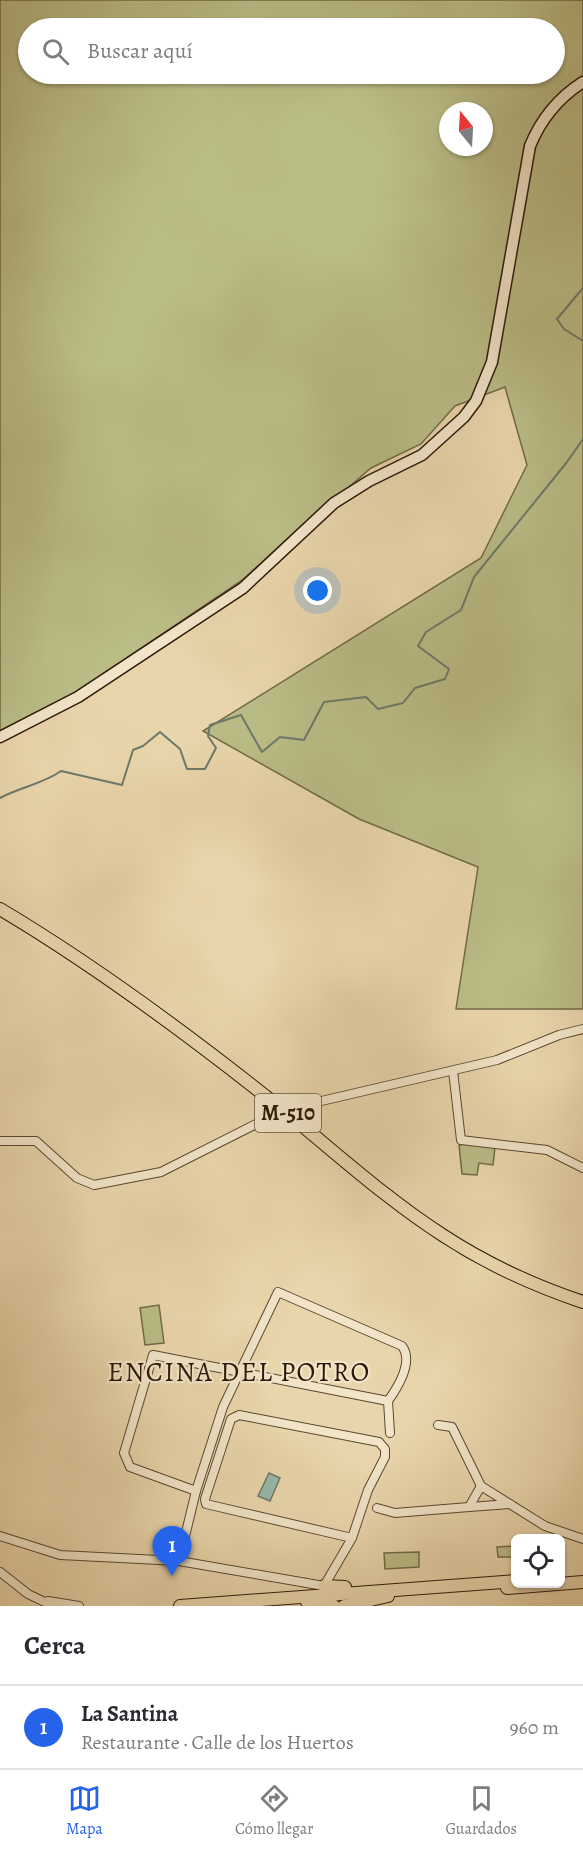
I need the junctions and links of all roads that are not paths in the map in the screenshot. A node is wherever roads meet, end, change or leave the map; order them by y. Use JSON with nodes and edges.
{"nodes":[{"id":1,"x":583,"y":82,"type":"edge"},
{"id":2,"x":0,"y":737,"type":"edge"},
{"id":3,"x":0,"y":909,"type":"edge"},
{"id":4,"x":583,"y":1029,"type":"edge"},
{"id":5,"x":453,"y":1071,"type":"junction"},
{"id":6,"x":300,"y":1106,"type":"dead end"},
{"id":7,"x":272,"y":1116,"type":"dead end"},
{"id":8,"x":0,"y":1141,"type":"edge"},
{"id":9,"x":583,"y":1168,"type":"edge"},
{"id":10,"x":583,"y":1302,"type":"edge"},
{"id":11,"x":240,"y":1372,"type":"junction"},
{"id":12,"x":388,"y":1401,"type":"junction"},
{"id":13,"x":438,"y":1425,"type":"dead end"},
{"id":14,"x":390,"y":1434,"type":"dead end"},
{"id":15,"x":481,"y":1486,"type":"junction"},
{"id":16,"x":196,"y":1491,"type":"junction"},
{"id":17,"x":510,"y":1504,"type":"junction"},
{"id":18,"x":377,"y":1508,"type":"dead end"},
{"id":19,"x":469,"y":1508,"type":"junction"},
{"id":20,"x":0,"y":1536,"type":"edge"},
{"id":21,"x":352,"y":1538,"type":"junction"},
{"id":22,"x":583,"y":1539,"type":"edge"},
{"id":23,"x":179,"y":1561,"type":"junction"},
{"id":24,"x":0,"y":1572,"type":"edge"},
{"id":25,"x":583,"y":1576,"type":"edge"},
{"id":26,"x":565,"y":1578,"type":"edge"},
{"id":27,"x":511,"y":1581,"type":"edge"},
{"id":28,"x":583,"y":1582,"type":"edge"},
{"id":29,"x":324,"y":1586,"type":"junction"},
{"id":30,"x":367,"y":1592,"type":"junction"},
{"id":31,"x":388,"y":1596,"type":"junction"},
{"id":32,"x":38,"y":1599,"type":"junction"},
{"id":33,"x":307,"y":1602,"type":"junction"},
{"id":34,"x":53,"y":1606,"type":"edge"},
{"id":35,"x":79,"y":1606,"type":"edge"},
{"id":36,"x":180,"y":1606,"type":"edge"},
{"id":37,"x":255,"y":1606,"type":"edge"},
{"id":38,"x":334,"y":1606,"type":"edge"},
{"id":39,"x":344,"y":1606,"type":"edge"}],
"edges":[{"from":1,"to":2,"type":"main road"},
{"from":3,"to":10,"type":"main road","number":"M-510"},
{"from":4,"to":5,"type":"street"},
{"from":5,"to":6,"type":"street"},
{"from":5,"to":9,"type":"street"},
{"from":7,"to":8,"type":"street"},
{"from":11,"to":12,"type":"street"},
{"from":11,"to":12,"type":"street"},
{"from":11,"to":16,"type":"street"},
{"from":11,"to":16,"type":"street"},
{"from":12,"to":14,"type":"street"},
{"from":13,"to":15,"type":"street"},
{"from":15,"to":17,"type":"street"},
{"from":15,"to":19,"type":"street"},
{"from":16,"to":23,"type":"street"},
{"from":17,"to":19,"type":"street"},
{"from":17,"to":22,"type":"street"},
{"from":18,"to":19,"type":"street"},
{"from":20,"to":23,"type":"street"},
{"from":21,"to":21,"type":"street"},
{"from":21,"to":29,"type":"street"},
{"from":23,"to":29,"type":"street"},
{"from":24,"to":32,"type":"street"},
{"from":25,"to":26,"type":"main road"},
{"from":27,"to":30,"type":"main road"},
{"from":28,"to":31,"type":"main road"},
{"from":29,"to":30,"type":"main road"},
{"from":30,"to":36,"type":"main road"},
{"from":31,"to":33,"type":"main road"},
{"from":31,"to":39,"type":"main road"},
{"from":32,"to":34,"type":"street"},
{"from":32,"to":35,"type":"street"},
{"from":33,"to":37,"type":"main road"},
{"from":33,"to":38,"type":"main road"}]}
